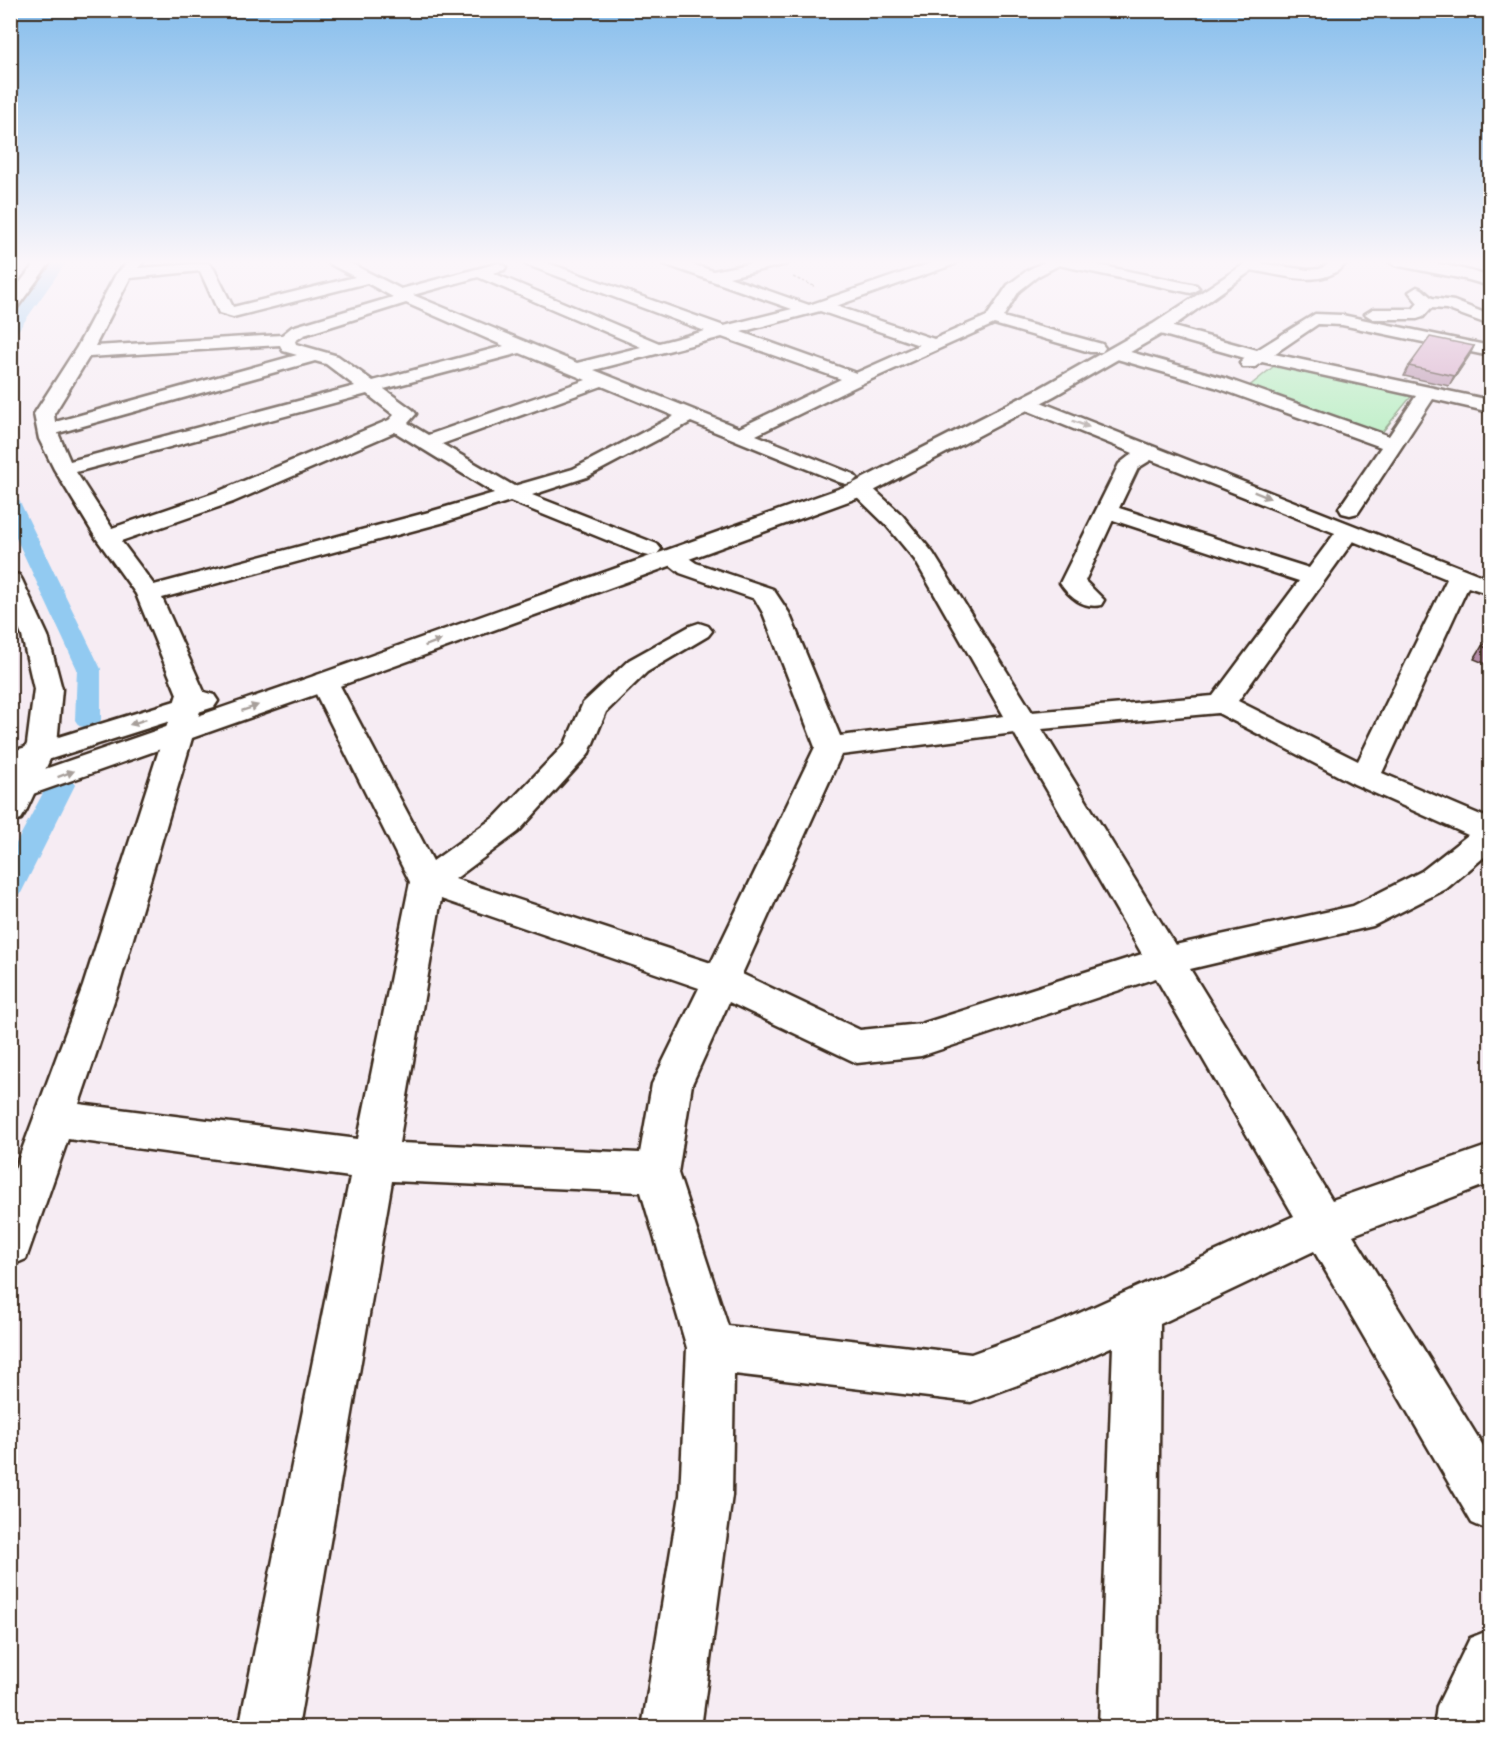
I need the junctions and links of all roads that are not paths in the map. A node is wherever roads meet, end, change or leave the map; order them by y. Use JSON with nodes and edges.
{"nodes":[{"id":1,"x":89,"y":342,"type":"edge"},
{"id":2,"x":250,"y":342,"type":"edge"},
{"id":3,"x":287,"y":342,"type":"edge"},
{"id":4,"x":510,"y":342,"type":"edge"},
{"id":5,"x":643,"y":342,"type":"edge"},
{"id":6,"x":685,"y":342,"type":"edge"},
{"id":7,"x":758,"y":342,"type":"edge"},
{"id":8,"x":926,"y":342,"type":"edge"},
{"id":9,"x":942,"y":342,"type":"edge"},
{"id":10,"x":1077,"y":342,"type":"edge"},
{"id":11,"x":1117,"y":342,"type":"edge"},
{"id":12,"x":1125,"y":342,"type":"edge"},
{"id":13,"x":1209,"y":342,"type":"edge"},
{"id":14,"x":1280,"y":342,"type":"edge"},
{"id":15,"x":1448,"y":342,"type":"edge"},
{"id":16,"x":936,"y":345,"type":"junction"},
{"id":17,"x":521,"y":347,"type":"junction"},
{"id":18,"x":659,"y":349,"type":"junction"},
{"id":19,"x":1106,"y":350,"type":"junction"},
{"id":20,"x":1491,"y":351,"type":"edge"},
{"id":21,"x":83,"y":352,"type":"junction"},
{"id":22,"x":316,"y":355,"type":"junction"},
{"id":23,"x":1259,"y":356,"type":"junction"},
{"id":24,"x":576,"y":369,"type":"junction"},
{"id":25,"x":857,"y":379,"type":"junction"},
{"id":26,"x":602,"y":380,"type":"junction"},
{"id":27,"x":1221,"y":383,"type":"junction"},
{"id":28,"x":374,"y":388,"type":"junction"},
{"id":29,"x":1428,"y":392,"type":"junction"},
{"id":30,"x":1036,"y":397,"type":"junction"},
{"id":31,"x":1491,"y":406,"type":"edge"},
{"id":32,"x":690,"y":415,"type":"junction"},
{"id":33,"x":396,"y":423,"type":"junction"},
{"id":34,"x":47,"y":430,"type":"junction"},
{"id":35,"x":740,"y":435,"type":"junction"},
{"id":36,"x":428,"y":442,"type":"junction"},
{"id":37,"x":1393,"y":444,"type":"junction"},
{"id":38,"x":1151,"y":451,"type":"junction"},
{"id":39,"x":1220,"y":458,"type":"dead end"},
{"id":40,"x":64,"y":469,"type":"junction"},
{"id":41,"x":853,"y":484,"type":"junction"},
{"id":42,"x":511,"y":494,"type":"junction"},
{"id":43,"x":1329,"y":499,"type":"dead end"},
{"id":44,"x":1107,"y":511,"type":"junction"},
{"id":45,"x":1372,"y":516,"type":"dead end"},
{"id":46,"x":1350,"y":519,"type":"junction"},
{"id":47,"x":108,"y":538,"type":"junction"},
{"id":48,"x":660,"y":553,"type":"junction"},
{"id":49,"x":1461,"y":575,"type":"junction"},
{"id":50,"x":1314,"y":578,"type":"junction"},
{"id":51,"x":10,"y":580,"type":"edge"},
{"id":52,"x":1491,"y":587,"type":"edge"},
{"id":53,"x":148,"y":594,"type":"junction"},
{"id":54,"x":1092,"y":600,"type":"dead end"},
{"id":55,"x":699,"y":631,"type":"dead end"},
{"id":56,"x":324,"y":682,"type":"junction"},
{"id":57,"x":243,"y":687,"type":"dead end"},
{"id":58,"x":221,"y":695,"type":"dead end"},
{"id":59,"x":1222,"y":704,"type":"junction"},
{"id":60,"x":183,"y":720,"type":"junction"},
{"id":61,"x":1023,"y":722,"type":"junction"},
{"id":62,"x":830,"y":747,"type":"junction"},
{"id":63,"x":38,"y":755,"type":"junction"},
{"id":64,"x":10,"y":762,"type":"edge"},
{"id":65,"x":1365,"y":777,"type":"junction"},
{"id":66,"x":14,"y":797,"type":"edge"},
{"id":67,"x":1491,"y":833,"type":"edge"},
{"id":68,"x":427,"y":882,"type":"junction"},
{"id":69,"x":1165,"y":961,"type":"junction"},
{"id":70,"x":719,"y":980,"type":"junction"},
{"id":71,"x":55,"y":1119,"type":"junction"},
{"id":72,"x":375,"y":1161,"type":"junction"},
{"id":73,"x":1491,"y":1164,"type":"edge"},
{"id":74,"x":657,"y":1173,"type":"junction"},
{"id":75,"x":1323,"y":1226,"type":"junction"},
{"id":76,"x":10,"y":1244,"type":"edge"},
{"id":77,"x":1137,"y":1311,"type":"junction"},
{"id":78,"x":711,"y":1348,"type":"junction"},
{"id":79,"x":1491,"y":1506,"type":"edge"},
{"id":80,"x":1491,"y":1658,"type":"edge"},
{"id":81,"x":268,"y":1728,"type":"edge"},
{"id":82,"x":671,"y":1728,"type":"edge"},
{"id":83,"x":1128,"y":1728,"type":"edge"},
{"id":84,"x":1463,"y":1728,"type":"edge"}],
"edges":[{"from":1,"to":21,"type":"street"},
{"from":2,"to":21,"type":"street"},
{"from":3,"to":22,"type":"street"},
{"from":4,"to":17,"type":"street"},
{"from":5,"to":18,"type":"street"},
{"from":6,"to":18,"type":"street"},
{"from":7,"to":25,"type":"street"},
{"from":8,"to":16,"type":"street"},
{"from":9,"to":16,"type":"street"},
{"from":10,"to":19,"type":"street"},
{"from":11,"to":19,"type":"street"},
{"from":12,"to":19,"type":"street"},
{"from":13,"to":23,"type":"street"},
{"from":14,"to":23,"type":"street"},
{"from":15,"to":20,"type":"street"},
{"from":16,"to":25,"type":"street"},
{"from":17,"to":24,"type":"street"},
{"from":17,"to":28,"type":"street"},
{"from":18,"to":24,"type":"street"},
{"from":19,"to":27,"type":"street"},
{"from":19,"to":30,"type":"street"},
{"from":19,"to":41,"type":"street"},
{"from":21,"to":34,"type":"street"},
{"from":22,"to":28,"type":"street"},
{"from":22,"to":34,"type":"street"},
{"from":23,"to":27,"type":"street"},
{"from":23,"to":29,"type":"street"},
{"from":24,"to":26,"type":"street"},
{"from":25,"to":35,"type":"street"},
{"from":26,"to":32,"type":"street"},
{"from":26,"to":36,"type":"street"},
{"from":27,"to":37,"type":"street"},
{"from":28,"to":33,"type":"street"},
{"from":28,"to":40,"type":"street"},
{"from":29,"to":31,"type":"street"},
{"from":29,"to":37,"type":"street"},
{"from":30,"to":38,"type":"street","one_way":true},
{"from":30,"to":39,"type":"street"},
{"from":30,"to":41,"type":"street"},
{"from":32,"to":35,"type":"street"},
{"from":32,"to":42,"type":"street"},
{"from":33,"to":36,"type":"street"},
{"from":33,"to":47,"type":"street"},
{"from":34,"to":40,"type":"street"},
{"from":35,"to":41,"type":"street"},
{"from":36,"to":42,"type":"street"},
{"from":37,"to":46,"type":"street"},
{"from":38,"to":44,"type":"street"},
{"from":38,"to":46,"type":"street","one_way":true},
{"from":40,"to":47,"type":"street"},
{"from":41,"to":48,"type":"street"},
{"from":41,"to":61,"type":"street"},
{"from":42,"to":48,"type":"street"},
{"from":42,"to":53,"type":"street"},
{"from":43,"to":46,"type":"street"},
{"from":44,"to":50,"type":"street"},
{"from":44,"to":54,"type":"street"},
{"from":45,"to":46,"type":"street"},
{"from":46,"to":49,"type":"street"},
{"from":46,"to":50,"type":"street"},
{"from":47,"to":53,"type":"street"},
{"from":56,"to":48,"type":"street","one_way":true},
{"from":48,"to":57,"type":"street"},
{"from":48,"to":62,"type":"street"},
{"from":49,"to":52,"type":"street"},
{"from":49,"to":65,"type":"street"},
{"from":50,"to":59,"type":"street"},
{"from":51,"to":63,"type":"street"},
{"from":53,"to":60,"type":"street"},
{"from":55,"to":68,"type":"street"},
{"from":60,"to":56,"type":"street","one_way":true},
{"from":56,"to":68,"type":"street"},
{"from":58,"to":60,"type":"street"},
{"from":59,"to":61,"type":"street"},
{"from":59,"to":65,"type":"street"},
{"from":60,"to":63,"type":"street","one_way":true},
{"from":66,"to":60,"type":"street","one_way":true},
{"from":60,"to":71,"type":"street"},
{"from":61,"to":62,"type":"street"},
{"from":61,"to":69,"type":"street"},
{"from":62,"to":70,"type":"street"},
{"from":63,"to":64,"type":"street"},
{"from":63,"to":66,"type":"street"},
{"from":65,"to":67,"type":"street"},
{"from":67,"to":69,"type":"street"},
{"from":68,"to":70,"type":"street"},
{"from":68,"to":72,"type":"street"},
{"from":69,"to":70,"type":"street"},
{"from":69,"to":75,"type":"street"},
{"from":70,"to":74,"type":"street"},
{"from":71,"to":72,"type":"street"},
{"from":71,"to":76,"type":"street"},
{"from":72,"to":74,"type":"street"},
{"from":72,"to":81,"type":"street"},
{"from":73,"to":75,"type":"street"},
{"from":74,"to":78,"type":"street"},
{"from":75,"to":77,"type":"street"},
{"from":75,"to":79,"type":"street"},
{"from":77,"to":78,"type":"street"},
{"from":77,"to":83,"type":"street"},
{"from":78,"to":82,"type":"street"},
{"from":80,"to":84,"type":"street"}]}
